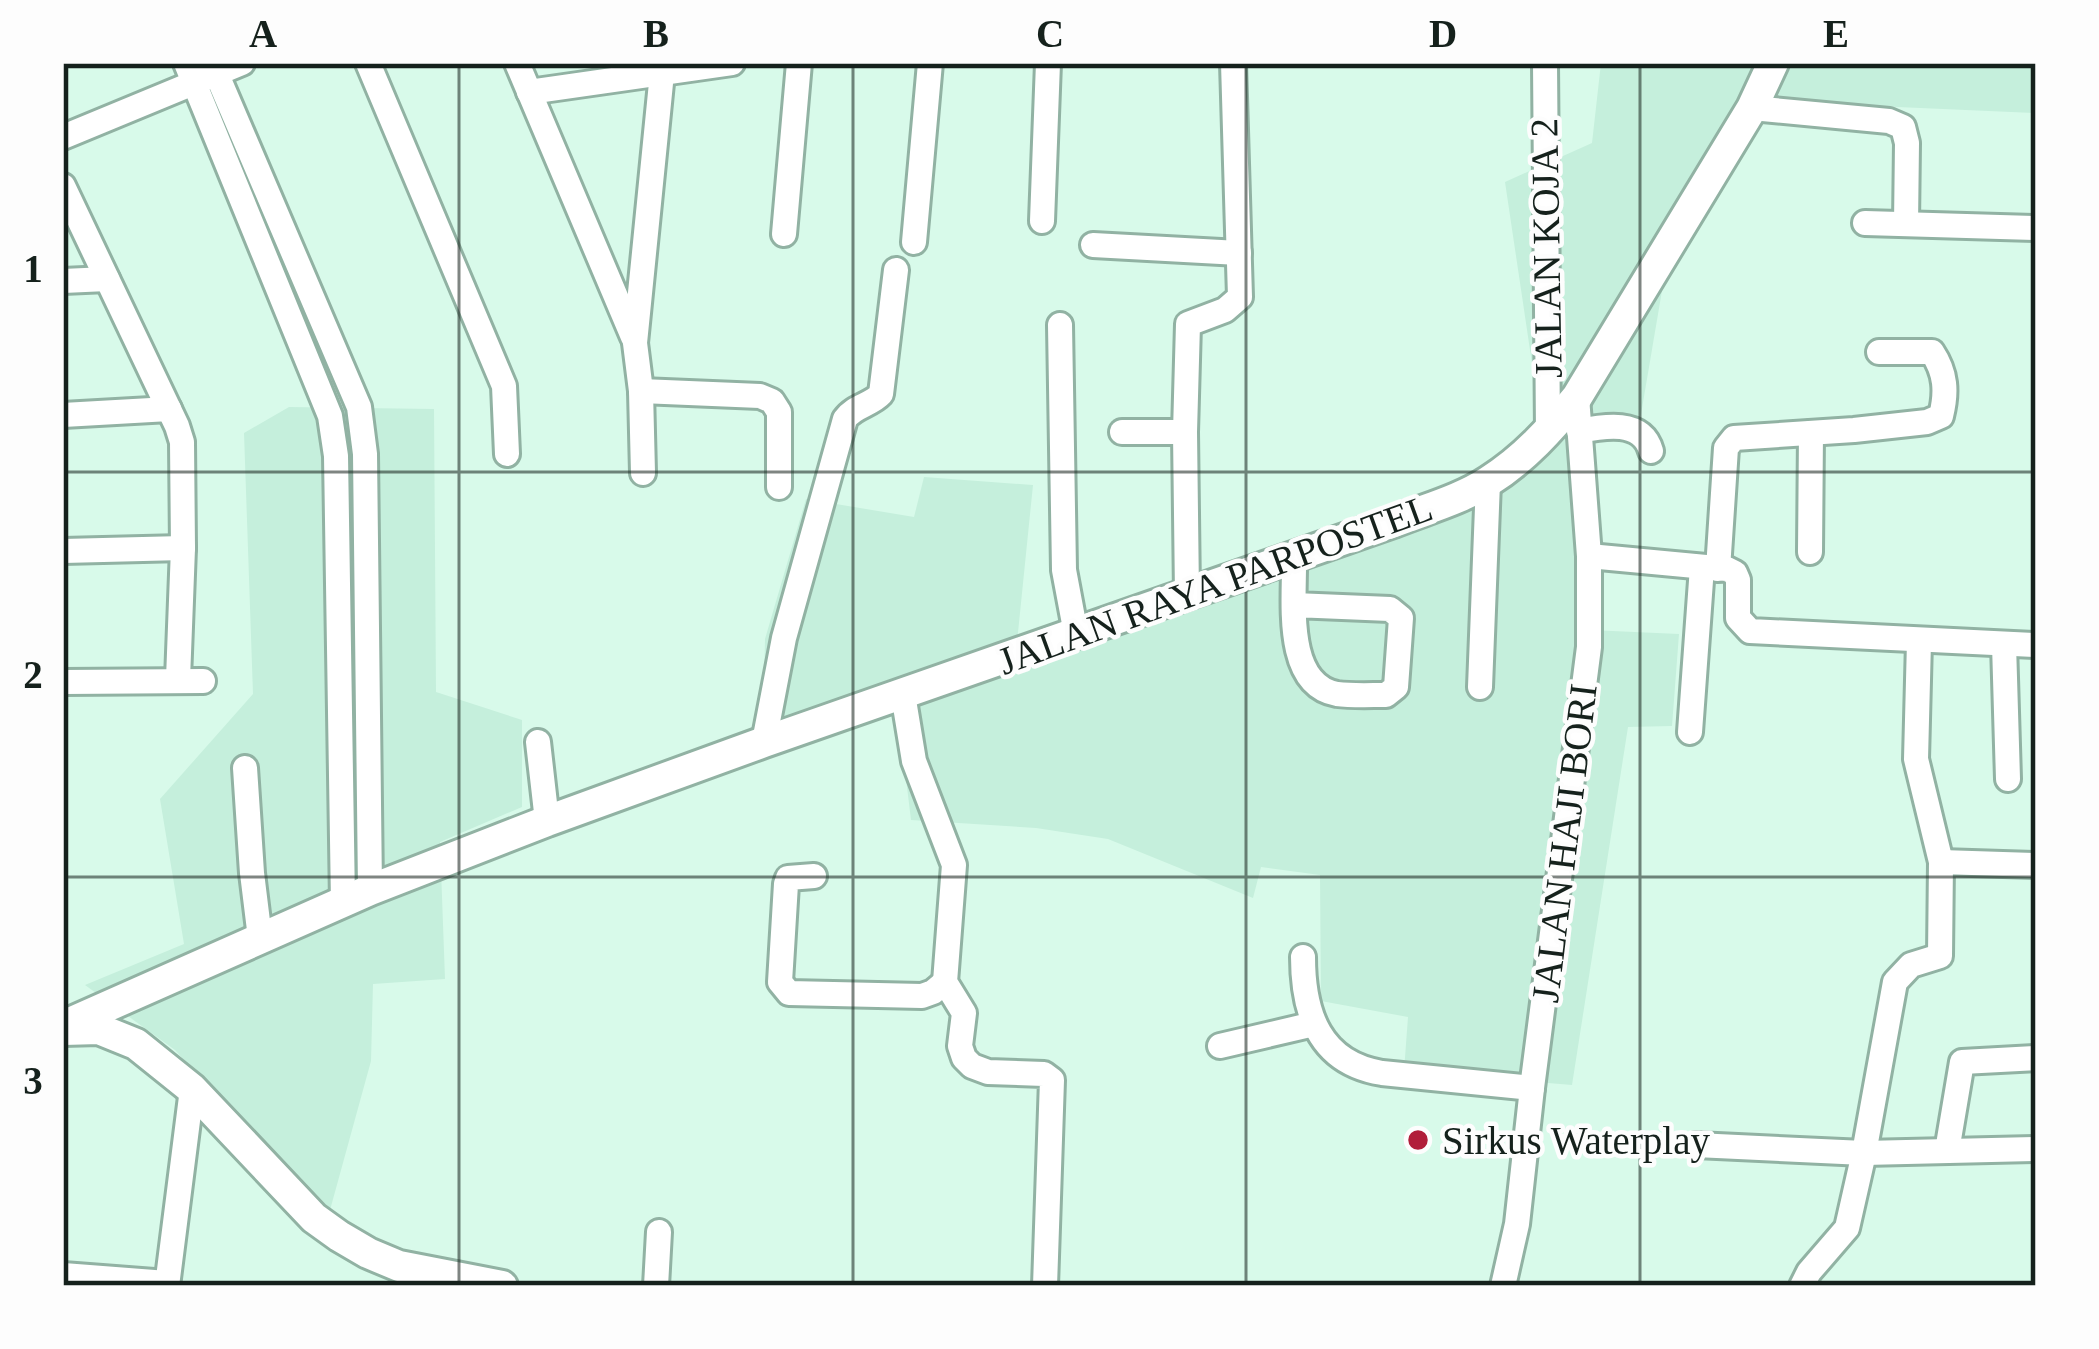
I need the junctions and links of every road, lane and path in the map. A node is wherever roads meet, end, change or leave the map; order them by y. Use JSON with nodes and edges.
{"nodes":[{"id":1,"x":242,"y":63,"type":"edge"},
{"id":2,"x":368,"y":63,"type":"edge"},
{"id":3,"x":517,"y":63,"type":"edge"},
{"id":4,"x":732,"y":63,"type":"edge"},
{"id":5,"x":799,"y":63,"type":"edge"},
{"id":6,"x":930,"y":63,"type":"edge"},
{"id":7,"x":1048,"y":63,"type":"edge"},
{"id":8,"x":1233,"y":63,"type":"edge"},
{"id":9,"x":1545,"y":63,"type":"edge"},
{"id":10,"x":1772,"y":63,"type":"edge"},
{"id":11,"x":202,"y":70,"type":"edge"},
{"id":12,"x":662,"y":73,"type":"junction"},
{"id":13,"x":529,"y":92,"type":"junction"},
{"id":14,"x":1752,"y":108,"type":"junction"},
{"id":15,"x":63,"y":137,"type":"edge"},
{"id":16,"x":63,"y":186,"type":"edge"},
{"id":17,"x":1042,"y":220,"type":"dead end"},
{"id":18,"x":1865,"y":223,"type":"dead end"},
{"id":19,"x":1906,"y":224,"type":"junction"},
{"id":20,"x":2036,"y":228,"type":"edge"},
{"id":21,"x":784,"y":234,"type":"dead end"},
{"id":22,"x":914,"y":242,"type":"dead end"},
{"id":23,"x":1093,"y":245,"type":"dead end"},
{"id":24,"x":1239,"y":253,"type":"junction"},
{"id":25,"x":896,"y":270,"type":"dead end"},
{"id":26,"x":63,"y":280,"type":"edge"},
{"id":27,"x":106,"y":280,"type":"junction"},
{"id":28,"x":1060,"y":325,"type":"dead end"},
{"id":29,"x":635,"y":343,"type":"junction"},
{"id":30,"x":1879,"y":352,"type":"dead end"},
{"id":31,"x":641,"y":391,"type":"junction"},
{"id":32,"x":169,"y":409,"type":"junction"},
{"id":33,"x":63,"y":416,"type":"edge"},
{"id":34,"x":1122,"y":431,"type":"dead end"},
{"id":35,"x":1185,"y":432,"type":"junction"},
{"id":36,"x":1563,"y":432,"type":"junction"},
{"id":37,"x":1811,"y":434,"type":"junction"},
{"id":38,"x":1651,"y":451,"type":"dead end"},
{"id":39,"x":365,"y":454,"type":"junction"},
{"id":40,"x":507,"y":454,"type":"dead end"},
{"id":41,"x":336,"y":456,"type":"junction"},
{"id":42,"x":643,"y":472,"type":"dead end"},
{"id":43,"x":1488,"y":482,"type":"junction"},
{"id":44,"x":779,"y":487,"type":"dead end"},
{"id":45,"x":183,"y":548,"type":"junction"},
{"id":46,"x":63,"y":551,"type":"edge"},
{"id":47,"x":1810,"y":552,"type":"dead end"},
{"id":48,"x":1589,"y":556,"type":"junction"},
{"id":49,"x":1294,"y":557,"type":"junction"},
{"id":50,"x":1710,"y":568,"type":"junction"},
{"id":51,"x":1186,"y":595,"type":"junction"},
{"id":52,"x":1294,"y":605,"type":"junction"},
{"id":53,"x":1076,"y":634,"type":"junction"},
{"id":54,"x":1919,"y":641,"type":"junction"},
{"id":55,"x":2004,"y":644,"type":"junction"},
{"id":56,"x":2036,"y":645,"type":"edge"},
{"id":57,"x":354,"y":678,"type":"junction"},
{"id":58,"x":63,"y":682,"type":"edge"},
{"id":59,"x":1480,"y":687,"type":"dead end"},
{"id":60,"x":903,"y":694,"type":"junction"},
{"id":61,"x":1690,"y":732,"type":"dead end"},
{"id":62,"x":538,"y":742,"type":"dead end"},
{"id":63,"x":764,"y":742,"type":"junction"},
{"id":64,"x":245,"y":768,"type":"dead end"},
{"id":65,"x":2008,"y":779,"type":"dead end"},
{"id":66,"x":547,"y":821,"type":"junction"},
{"id":67,"x":1941,"y":862,"type":"junction"},
{"id":68,"x":2036,"y":865,"type":"edge"},
{"id":69,"x":814,"y":876,"type":"dead end"},
{"id":70,"x":356,"y":897,"type":"junction"},
{"id":71,"x":260,"y":938,"type":"junction"},
{"id":72,"x":1303,"y":957,"type":"dead end"},
{"id":73,"x":945,"y":982,"type":"junction"},
{"id":74,"x":1314,"y":1024,"type":"junction"},
{"id":75,"x":63,"y":1028,"type":"edge"},
{"id":76,"x":1220,"y":1046,"type":"dead end"},
{"id":77,"x":2036,"y":1058,"type":"edge"},
{"id":78,"x":1532,"y":1088,"type":"junction"},
{"id":79,"x":192,"y":1089,"type":"junction"},
{"id":80,"x":1696,"y":1145,"type":"dead end"},
{"id":81,"x":2036,"y":1149,"type":"edge"},
{"id":82,"x":1947,"y":1151,"type":"junction"},
{"id":83,"x":1864,"y":1154,"type":"junction"},
{"id":84,"x":659,"y":1232,"type":"dead end"},
{"id":85,"x":63,"y":1275,"type":"edge"},
{"id":86,"x":411,"y":1277,"type":"edge"},
{"id":87,"x":167,"y":1284,"type":"edge"},
{"id":88,"x":502,"y":1286,"type":"edge"},
{"id":89,"x":656,"y":1286,"type":"edge"},
{"id":90,"x":1045,"y":1286,"type":"edge"},
{"id":91,"x":1503,"y":1286,"type":"edge"},
{"id":92,"x":1802,"y":1286,"type":"edge"}],
"edges":[{"from":1,"to":11,"type":"street"},
{"from":2,"to":40,"type":"street"},
{"from":3,"to":13,"type":"street"},
{"from":4,"to":12,"type":"street"},
{"from":5,"to":21,"type":"street"},
{"from":6,"to":22,"type":"street"},
{"from":7,"to":17,"type":"street"},
{"from":8,"to":24,"type":"street"},
{"from":9,"to":36,"type":"street","name":"JALAN KOJA 2"},
{"from":10,"to":14,"type":"main road","name":"JALAN RAYA PARPOSTEL"},
{"from":11,"to":15,"type":"street"},
{"from":11,"to":39,"type":"street"},
{"from":11,"to":41,"type":"street"},
{"from":12,"to":13,"type":"street"},
{"from":12,"to":29,"type":"street"},
{"from":13,"to":29,"type":"street"},
{"from":14,"to":19,"type":"street"},
{"from":14,"to":36,"type":"main road","name":"JALAN RAYA PARPOSTEL"},
{"from":16,"to":27,"type":"street"},
{"from":18,"to":19,"type":"street"},
{"from":19,"to":20,"type":"street"},
{"from":23,"to":24,"type":"street"},
{"from":24,"to":35,"type":"street"},
{"from":25,"to":63,"type":"street"},
{"from":26,"to":27,"type":"street"},
{"from":27,"to":32,"type":"street"},
{"from":28,"to":53,"type":"street"},
{"from":29,"to":31,"type":"street"},
{"from":30,"to":37,"type":"street"},
{"from":31,"to":42,"type":"street"},
{"from":31,"to":44,"type":"street"},
{"from":32,"to":33,"type":"street"},
{"from":32,"to":45,"type":"street"},
{"from":34,"to":35,"type":"street"},
{"from":35,"to":51,"type":"street"},
{"from":36,"to":38,"type":"street"},
{"from":36,"to":43,"type":"main road","name":"JALAN RAYA PARPOSTEL"},
{"from":36,"to":48,"type":"street","name":"JALAN HAJI BORI"},
{"from":37,"to":47,"type":"street"},
{"from":37,"to":50,"type":"street"},
{"from":39,"to":41,"type":"street"},
{"from":39,"to":57,"type":"street"},
{"from":41,"to":57,"type":"street"},
{"from":43,"to":49,"type":"main road","name":"JALAN RAYA PARPOSTEL"},
{"from":43,"to":59,"type":"street"},
{"from":45,"to":46,"type":"street"},
{"from":45,"to":58,"type":"street"},
{"from":48,"to":50,"type":"street"},
{"from":48,"to":78,"type":"street","name":"JALAN HAJI BORI"},
{"from":49,"to":51,"type":"main road","name":"JALAN RAYA PARPOSTEL"},
{"from":49,"to":52,"type":"street"},
{"from":50,"to":54,"type":"street"},
{"from":50,"to":61,"type":"street"},
{"from":51,"to":53,"type":"main road","name":"JALAN RAYA PARPOSTEL"},
{"from":52,"to":52,"type":"street"},
{"from":53,"to":60,"type":"main road","name":"JALAN RAYA PARPOSTEL"},
{"from":54,"to":55,"type":"street"},
{"from":54,"to":67,"type":"street"},
{"from":55,"to":56,"type":"street"},
{"from":55,"to":65,"type":"street"},
{"from":57,"to":70,"type":"street"},
{"from":60,"to":63,"type":"main road","name":"JALAN RAYA PARPOSTEL"},
{"from":60,"to":73,"type":"street"},
{"from":62,"to":66,"type":"street"},
{"from":63,"to":66,"type":"main road","name":"JALAN RAYA PARPOSTEL"},
{"from":64,"to":71,"type":"street"},
{"from":66,"to":70,"type":"main road","name":"JALAN RAYA PARPOSTEL"},
{"from":67,"to":68,"type":"street"},
{"from":67,"to":83,"type":"street"},
{"from":69,"to":73,"type":"street"},
{"from":70,"to":71,"type":"main road","name":"JALAN RAYA PARPOSTEL"},
{"from":71,"to":75,"type":"main road","name":"JALAN RAYA PARPOSTEL"},
{"from":72,"to":74,"type":"street"},
{"from":73,"to":90,"type":"street"},
{"from":74,"to":76,"type":"street"},
{"from":74,"to":78,"type":"street"},
{"from":75,"to":79,"type":"main road"},
{"from":77,"to":82,"type":"street"},
{"from":78,"to":91,"type":"street","name":"JALAN HAJI BORI"},
{"from":79,"to":86,"type":"main road"},
{"from":79,"to":87,"type":"street"},
{"from":80,"to":83,"type":"street"},
{"from":81,"to":82,"type":"street"},
{"from":82,"to":83,"type":"street"},
{"from":83,"to":92,"type":"street"},
{"from":84,"to":89,"type":"street"},
{"from":85,"to":87,"type":"street"},
{"from":86,"to":88,"type":"main road"}]}
